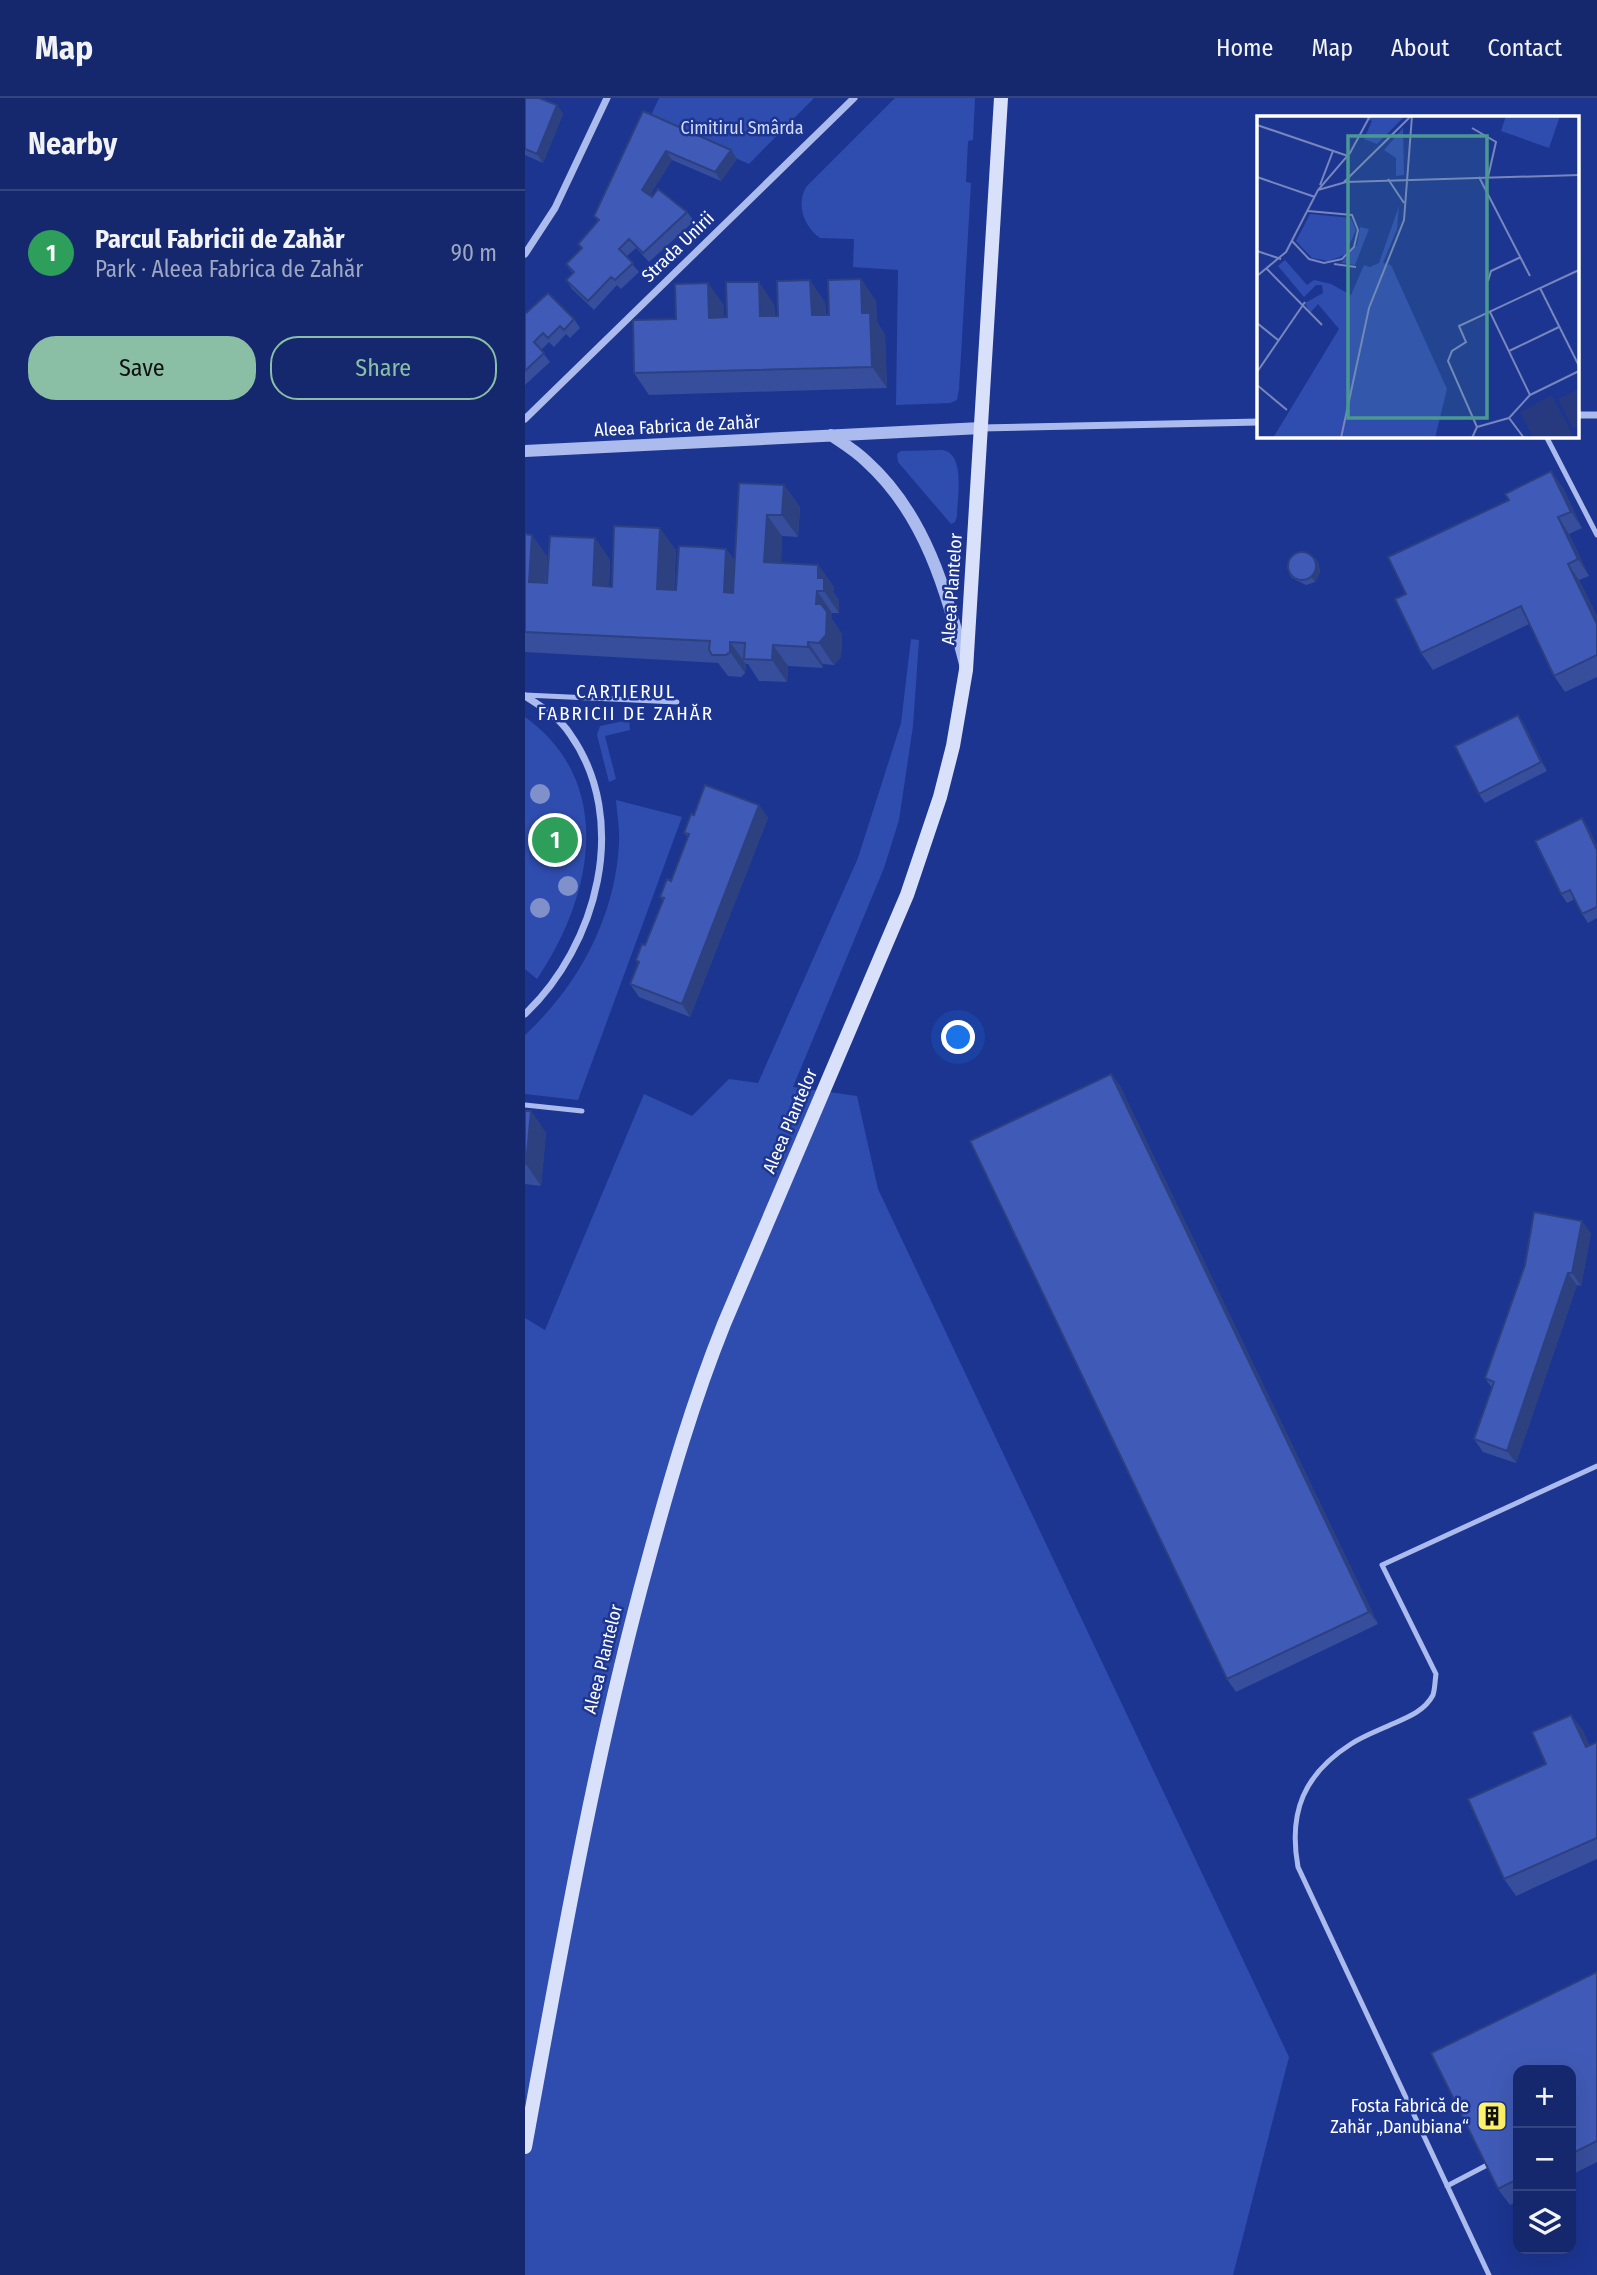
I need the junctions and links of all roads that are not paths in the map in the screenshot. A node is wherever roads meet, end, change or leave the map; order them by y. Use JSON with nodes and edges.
{"nodes":[{"id":1,"x":607,"y":98,"type":"edge"},
{"id":2,"x":854,"y":98,"type":"edge"},
{"id":3,"x":1001,"y":98,"type":"edge"},
{"id":4,"x":525,"y":254,"type":"edge"},
{"id":5,"x":1579,"y":415,"type":"edge"},
{"id":6,"x":1597,"y":415,"type":"edge"},
{"id":7,"x":525,"y":419,"type":"edge"},
{"id":8,"x":1257,"y":422,"type":"edge"},
{"id":9,"x":981,"y":428,"type":"junction"},
{"id":10,"x":831,"y":435,"type":"junction"},
{"id":11,"x":1547,"y":438,"type":"edge"},
{"id":12,"x":525,"y":451,"type":"edge"},
{"id":13,"x":1597,"y":536,"type":"edge"},
{"id":14,"x":966,"y":670,"type":"junction"},
{"id":15,"x":525,"y":695,"type":"edge"},
{"id":16,"x":677,"y":702,"type":"dead end"},
{"id":17,"x":525,"y":1014,"type":"edge"},
{"id":18,"x":525,"y":1105,"type":"edge"},
{"id":19,"x":582,"y":1111,"type":"dead end"},
{"id":20,"x":1597,"y":1466,"type":"edge"},
{"id":21,"x":525,"y":2147,"type":"edge"},
{"id":22,"x":1489,"y":2164,"type":"edge"},
{"id":23,"x":1447,"y":2186,"type":"junction"},
{"id":24,"x":1489,"y":2275,"type":"edge"}],
"edges":[{"from":1,"to":4,"type":"street"},
{"from":2,"to":7,"type":"street","name":"Strada Unirii"},
{"from":3,"to":9,"type":"main road","name":"Aleea Plantelor"},
{"from":5,"to":6,"type":"street"},
{"from":8,"to":9,"type":"street"},
{"from":9,"to":10,"type":"street","name":"Aleea Fabrica de Zahăr"},
{"from":9,"to":14,"type":"main road","name":"Aleea Plantelor"},
{"from":10,"to":12,"type":"street","name":"Aleea Fabrica de Zahăr"},
{"from":10,"to":14,"type":"street"},
{"from":11,"to":13,"type":"lane"},
{"from":14,"to":21,"type":"main road","name":"Aleea Plantelor"},
{"from":15,"to":16,"type":"lane"},
{"from":15,"to":17,"type":"street"},
{"from":18,"to":19,"type":"lane"},
{"from":20,"to":23,"type":"lane"},
{"from":22,"to":23,"type":"lane"},
{"from":23,"to":24,"type":"lane"}]}
